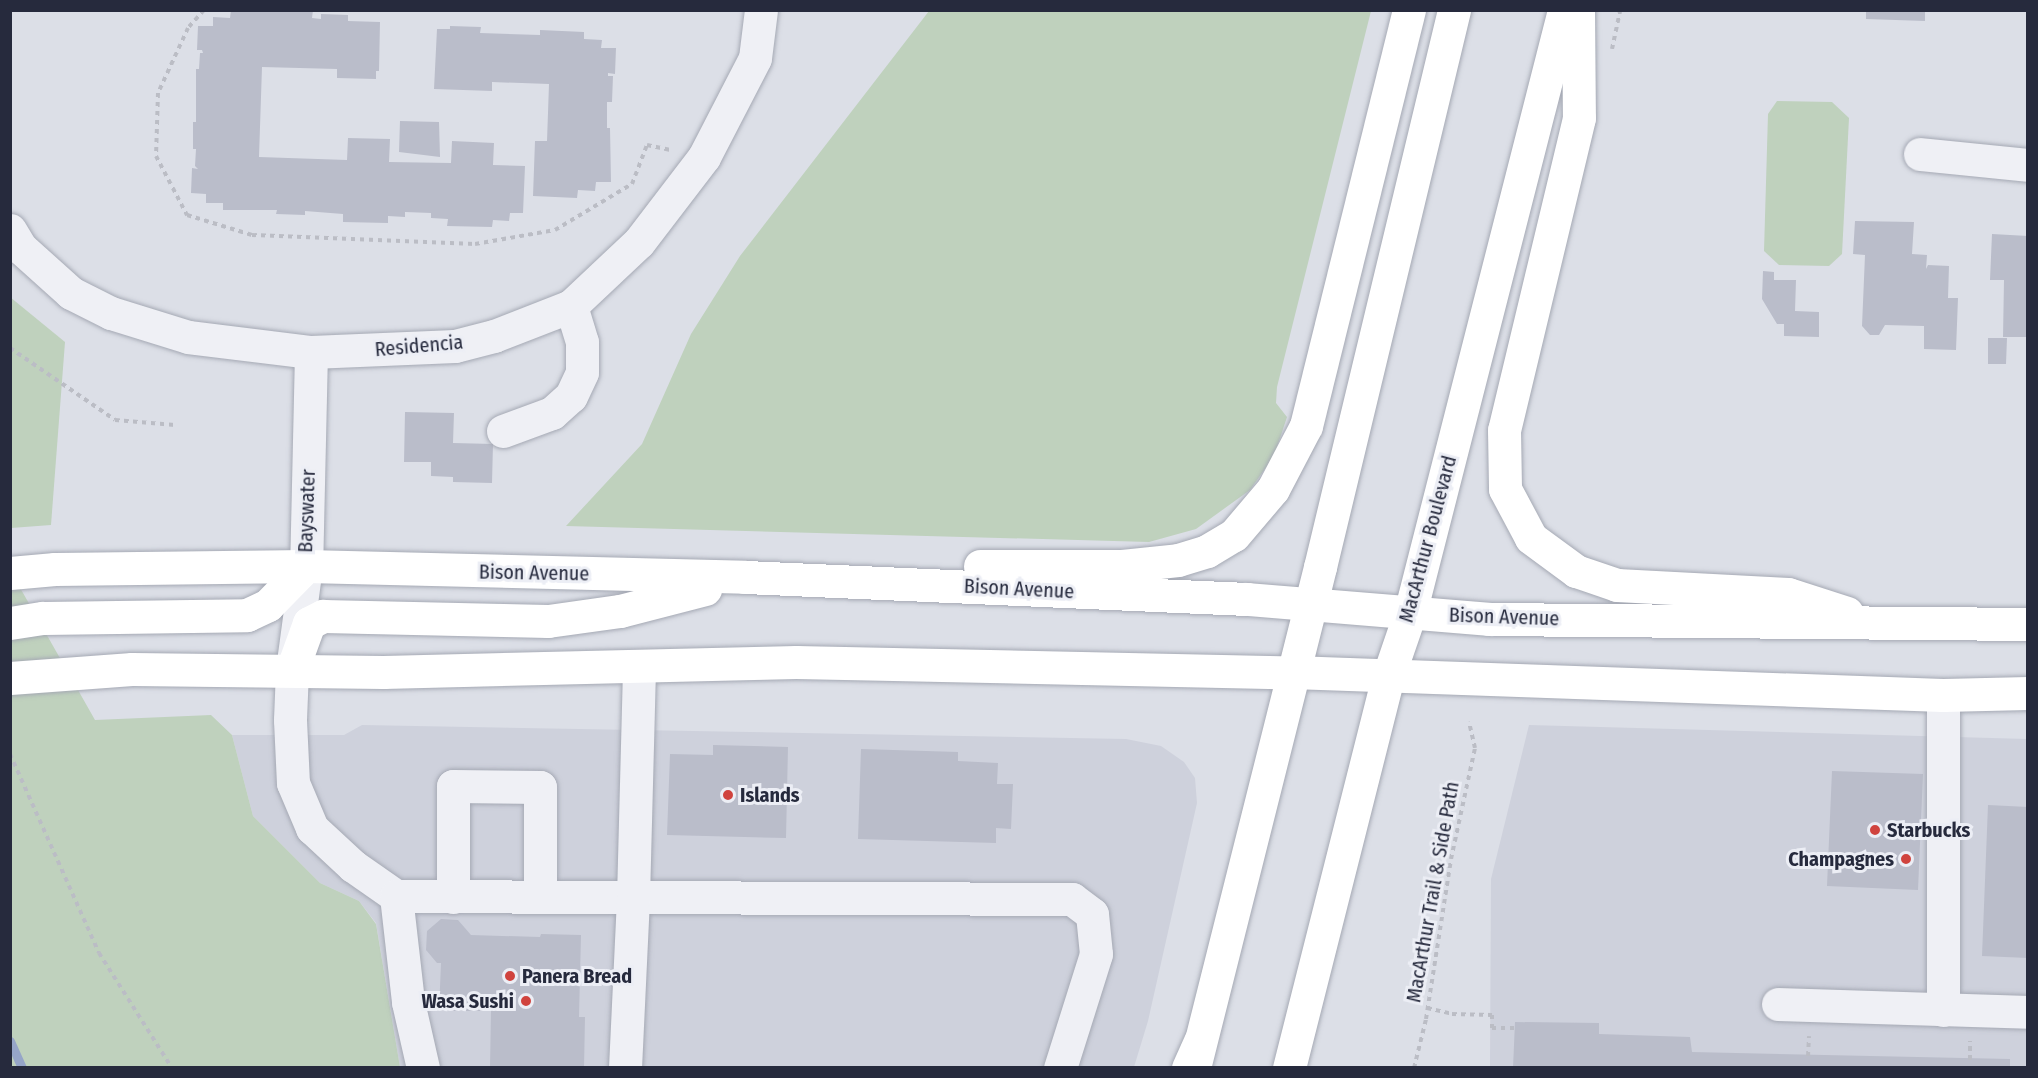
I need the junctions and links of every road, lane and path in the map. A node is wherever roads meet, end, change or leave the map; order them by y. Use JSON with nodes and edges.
{"nodes":[{"id":1,"x":204,"y":10,"type":"edge"},
{"id":2,"x":760,"y":10,"type":"edge"},
{"id":3,"x":1409,"y":10,"type":"edge"},
{"id":4,"x":1454,"y":10,"type":"edge"},
{"id":5,"x":1564,"y":10,"type":"edge"},
{"id":6,"x":1578,"y":10,"type":"edge"},
{"id":7,"x":647,"y":145,"type":"dead end"},
{"id":8,"x":1920,"y":154,"type":"dead end"},
{"id":9,"x":2028,"y":165,"type":"edge"},
{"id":10,"x":10,"y":230,"type":"edge"},
{"id":11,"x":571,"y":306,"type":"junction"},
{"id":12,"x":10,"y":348,"type":"edge"},
{"id":13,"x":311,"y":352,"type":"junction"},
{"id":14,"x":175,"y":425,"type":"dead end"},
{"id":15,"x":503,"y":431,"type":"dead end"},
{"id":16,"x":306,"y":566,"type":"junction"},
{"id":17,"x":10,"y":573,"type":"edge"},
{"id":18,"x":744,"y":577,"type":"junction"},
{"id":19,"x":851,"y":580,"type":"junction"},
{"id":20,"x":1311,"y":604,"type":"junction"},
{"id":21,"x":1410,"y":613,"type":"junction"},
{"id":22,"x":10,"y":622,"type":"edge"},
{"id":23,"x":1881,"y":624,"type":"junction"},
{"id":24,"x":2028,"y":624,"type":"edge"},
{"id":25,"x":639,"y":668,"type":"junction"},
{"id":26,"x":292,"y":670,"type":"junction"},
{"id":27,"x":1292,"y":672,"type":"junction"},
{"id":28,"x":1389,"y":676,"type":"junction"},
{"id":29,"x":10,"y":678,"type":"edge"},
{"id":30,"x":2028,"y":693,"type":"edge"},
{"id":31,"x":1943,"y":695,"type":"junction"},
{"id":32,"x":1469,"y":722,"type":"dead end"},
{"id":33,"x":10,"y":754,"type":"edge"},
{"id":34,"x":396,"y":896,"type":"junction"},
{"id":35,"x":540,"y":896,"type":"junction"},
{"id":36,"x":453,"y":897,"type":"junction"},
{"id":37,"x":633,"y":898,"type":"junction"},
{"id":38,"x":1778,"y":1004,"type":"dead end"},
{"id":39,"x":1428,"y":1008,"type":"junction"},
{"id":40,"x":1943,"y":1010,"type":"junction"},
{"id":41,"x":2028,"y":1012,"type":"edge"},
{"id":42,"x":1516,"y":1028,"type":"dead end"},
{"id":43,"x":1809,"y":1035,"type":"dead end"},
{"id":44,"x":1808,"y":1056,"type":"dead end"},
{"id":45,"x":1194,"y":1059,"type":"edge"},
{"id":46,"x":172,"y":1068,"type":"edge"},
{"id":47,"x":423,"y":1068,"type":"edge"},
{"id":48,"x":625,"y":1068,"type":"edge"},
{"id":49,"x":1060,"y":1068,"type":"edge"},
{"id":50,"x":1288,"y":1068,"type":"edge"},
{"id":51,"x":1414,"y":1068,"type":"edge"}],
"edges":[{"from":1,"to":7,"type":"path"},
{"from":2,"to":11,"type":"street","name":"Residencia"},
{"from":3,"to":19,"type":"main road"},
{"from":4,"to":20,"type":"main road"},
{"from":5,"to":21,"type":"main road","name":"MacArthur Boulevard"},
{"from":6,"to":23,"type":"main road"},
{"from":8,"to":9,"type":"street"},
{"from":10,"to":13,"type":"street","name":"Residencia"},
{"from":11,"to":13,"type":"street","name":"Residencia"},
{"from":11,"to":15,"type":"street"},
{"from":12,"to":14,"type":"path"},
{"from":13,"to":16,"type":"street","name":"Bayswater"},
{"from":16,"to":17,"type":"main road","name":"Bison Avenue"},
{"from":16,"to":18,"type":"main road","name":"Bison Avenue"},
{"from":16,"to":22,"type":"main road"},
{"from":16,"to":26,"type":"street","name":"Bayswater"},
{"from":18,"to":19,"type":"main road","name":"Bison Avenue"},
{"from":18,"to":26,"type":"main road"},
{"from":19,"to":20,"type":"main road","name":"Bison Avenue"},
{"from":20,"to":21,"type":"main road","name":"Bison Avenue"},
{"from":20,"to":27,"type":"main road"},
{"from":21,"to":23,"type":"main road","name":"Bison Avenue"},
{"from":21,"to":28,"type":"main road","name":"MacArthur Boulevard"},
{"from":23,"to":24,"type":"main road","name":"Bison Avenue"},
{"from":25,"to":26,"type":"main road"},
{"from":25,"to":27,"type":"main road"},
{"from":25,"to":37,"type":"street"},
{"from":26,"to":29,"type":"main road"},
{"from":26,"to":34,"type":"street","name":"Bayswater"},
{"from":27,"to":28,"type":"main road"},
{"from":27,"to":45,"type":"main road"},
{"from":28,"to":31,"type":"main road"},
{"from":28,"to":50,"type":"main road","name":"MacArthur Boulevard"},
{"from":30,"to":31,"type":"main road"},
{"from":31,"to":40,"type":"street"},
{"from":32,"to":39,"type":"path","name":"MacArthur Trail & Side Path"},
{"from":33,"to":46,"type":"path"},
{"from":34,"to":36,"type":"street"},
{"from":34,"to":47,"type":"street"},
{"from":35,"to":36,"type":"street"},
{"from":35,"to":36,"type":"street"},
{"from":35,"to":37,"type":"street"},
{"from":37,"to":48,"type":"street"},
{"from":37,"to":49,"type":"street"},
{"from":38,"to":40,"type":"street"},
{"from":39,"to":42,"type":"path"},
{"from":39,"to":51,"type":"path","name":"MacArthur Trail & Side Path"},
{"from":40,"to":41,"type":"street"},
{"from":43,"to":44,"type":"path"}]}
